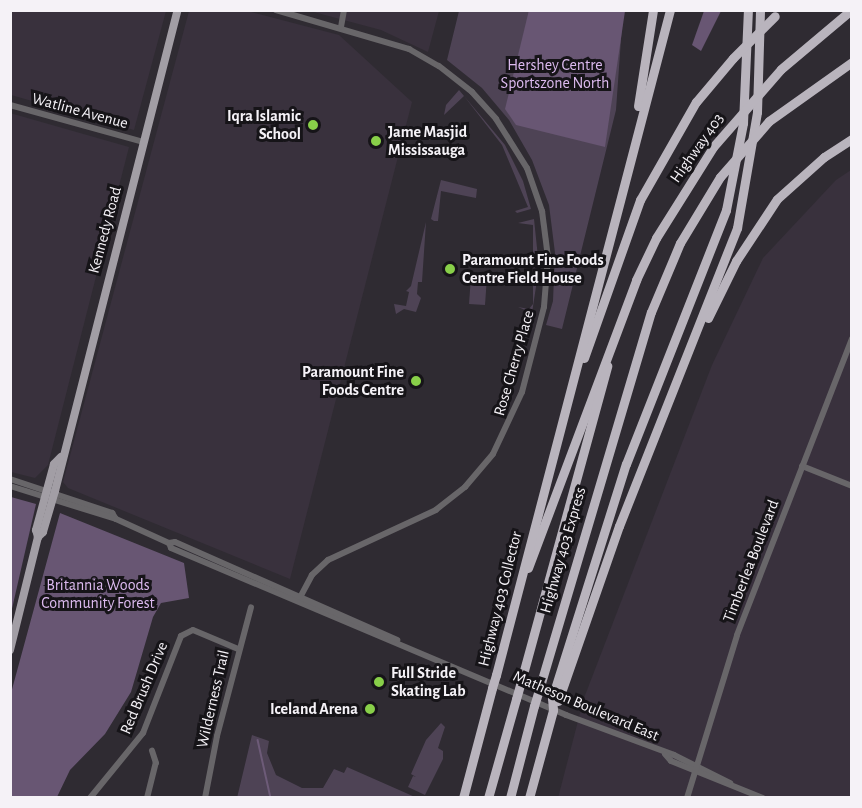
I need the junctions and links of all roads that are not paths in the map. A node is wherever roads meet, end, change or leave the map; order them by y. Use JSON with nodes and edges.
{"nodes":[{"id":1,"x":178,"y":10,"type":"edge"},
{"id":2,"x":276,"y":10,"type":"edge"},
{"id":3,"x":344,"y":10,"type":"edge"},
{"id":4,"x":653,"y":10,"type":"edge"},
{"id":5,"x":670,"y":10,"type":"edge"},
{"id":6,"x":748,"y":10,"type":"edge"},
{"id":7,"x":760,"y":10,"type":"edge"},
{"id":8,"x":851,"y":10,"type":"edge"},
{"id":9,"x":778,"y":13,"type":"edge"},
{"id":10,"x":341,"y":27,"type":"junction"},
{"id":11,"x":852,"y":63,"type":"edge"},
{"id":12,"x":10,"y":105,"type":"edge"},
{"id":13,"x":852,"y":139,"type":"edge"},
{"id":14,"x":143,"y":142,"type":"junction"},
{"id":15,"x":629,"y":158,"type":"junction"},
{"id":16,"x":615,"y":338,"type":"junction"},
{"id":17,"x":852,"y":339,"type":"edge"},
{"id":18,"x":682,"y":368,"type":"junction"},
{"id":19,"x":566,"y":409,"type":"junction"},
{"id":20,"x":802,"y":466,"type":"junction"},
{"id":21,"x":10,"y":479,"type":"edge"},
{"id":22,"x":10,"y":486,"type":"edge"},
{"id":23,"x":852,"y":486,"type":"edge"},
{"id":24,"x":51,"y":490,"type":"junction"},
{"id":25,"x":48,"y":499,"type":"junction"},
{"id":26,"x":116,"y":519,"type":"junction"},
{"id":27,"x":169,"y":543,"type":"junction"},
{"id":28,"x":522,"y":574,"type":"junction"},
{"id":29,"x":301,"y":596,"type":"junction"},
{"id":30,"x":251,"y":607,"type":"dead end"},
{"id":31,"x":397,"y":640,"type":"junction"},
{"id":32,"x":238,"y":649,"type":"junction"},
{"id":33,"x":10,"y":650,"type":"edge"},
{"id":34,"x":553,"y":706,"type":"junction"},
{"id":35,"x":152,"y":751,"type":"dead end"},
{"id":36,"x":699,"y":769,"type":"junction"},
{"id":37,"x":90,"y":798,"type":"edge"},
{"id":38,"x":147,"y":798,"type":"edge"},
{"id":39,"x":206,"y":798,"type":"edge"},
{"id":40,"x":463,"y":798,"type":"edge"},
{"id":41,"x":488,"y":798,"type":"edge"},
{"id":42,"x":510,"y":798,"type":"edge"},
{"id":43,"x":529,"y":798,"type":"edge"},
{"id":44,"x":687,"y":798,"type":"edge"},
{"id":45,"x":763,"y":798,"type":"edge"}],
"edges":[{"from":1,"to":14,"type":"main road","name":"Kennedy Road"},
{"from":2,"to":10,"type":"street","name":"Rose Cherry Place"},
{"from":3,"to":10,"type":"street"},
{"from":4,"to":15,"type":"highway"},
{"from":5,"to":15,"type":"highway"},
{"from":6,"to":34,"type":"highway"},
{"from":7,"to":18,"type":"highway"},
{"from":8,"to":16,"type":"highway","name":"Highway 403","bridge":true},
{"from":9,"to":19,"type":"highway","bridge":true},
{"from":10,"to":29,"type":"street","name":"Rose Cherry Place"},
{"from":11,"to":42,"type":"highway","name":"Highway 403 Express","bridge":true},
{"from":12,"to":14,"type":"street","name":"Watline Avenue"},
{"from":13,"to":18,"type":"highway"},
{"from":14,"to":24,"type":"main road","name":"Kennedy Road"},
{"from":15,"to":19,"type":"highway"},
{"from":16,"to":28,"type":"highway"},
{"from":16,"to":41,"type":"highway","name":"Highway 403 Express","bridge":true},
{"from":17,"to":20,"type":"street","name":"Timberlea Boulevard"},
{"from":18,"to":34,"type":"highway"},
{"from":19,"to":28,"type":"highway","name":"Highway 403 Collector"},
{"from":20,"to":23,"type":"street"},
{"from":20,"to":36,"type":"street","name":"Timberlea Boulevard"},
{"from":21,"to":24,"type":"street","name":"Matheson Boulevard East"},
{"from":22,"to":25,"type":"street","name":"Matheson Boulevard East"},
{"from":24,"to":25,"type":"main road","name":"Kennedy Road"},
{"from":24,"to":26,"type":"street","name":"Matheson Boulevard East"},
{"from":25,"to":26,"type":"street","name":"Matheson Boulevard East"},
{"from":25,"to":33,"type":"main road","name":"Kennedy Road"},
{"from":26,"to":27,"type":"street","name":"Matheson Boulevard East"},
{"from":27,"to":29,"type":"street","name":"Matheson Boulevard East"},
{"from":27,"to":31,"type":"street","name":"Matheson Boulevard East"},
{"from":28,"to":40,"type":"highway","name":"Highway 403 Collector","bridge":true},
{"from":29,"to":31,"type":"street","name":"Matheson Boulevard East"},
{"from":30,"to":32,"type":"street","name":"Wilderness Trail"},
{"from":31,"to":36,"type":"street","name":"Matheson Boulevard East"},
{"from":32,"to":37,"type":"street","name":"Red Brush Drive"},
{"from":32,"to":39,"type":"street","name":"Wilderness Trail"},
{"from":34,"to":43,"type":"highway"},
{"from":35,"to":38,"type":"street"},
{"from":36,"to":44,"type":"street","name":"Timberlea Boulevard"},
{"from":36,"to":45,"type":"street","name":"Matheson Boulevard East"}]}
